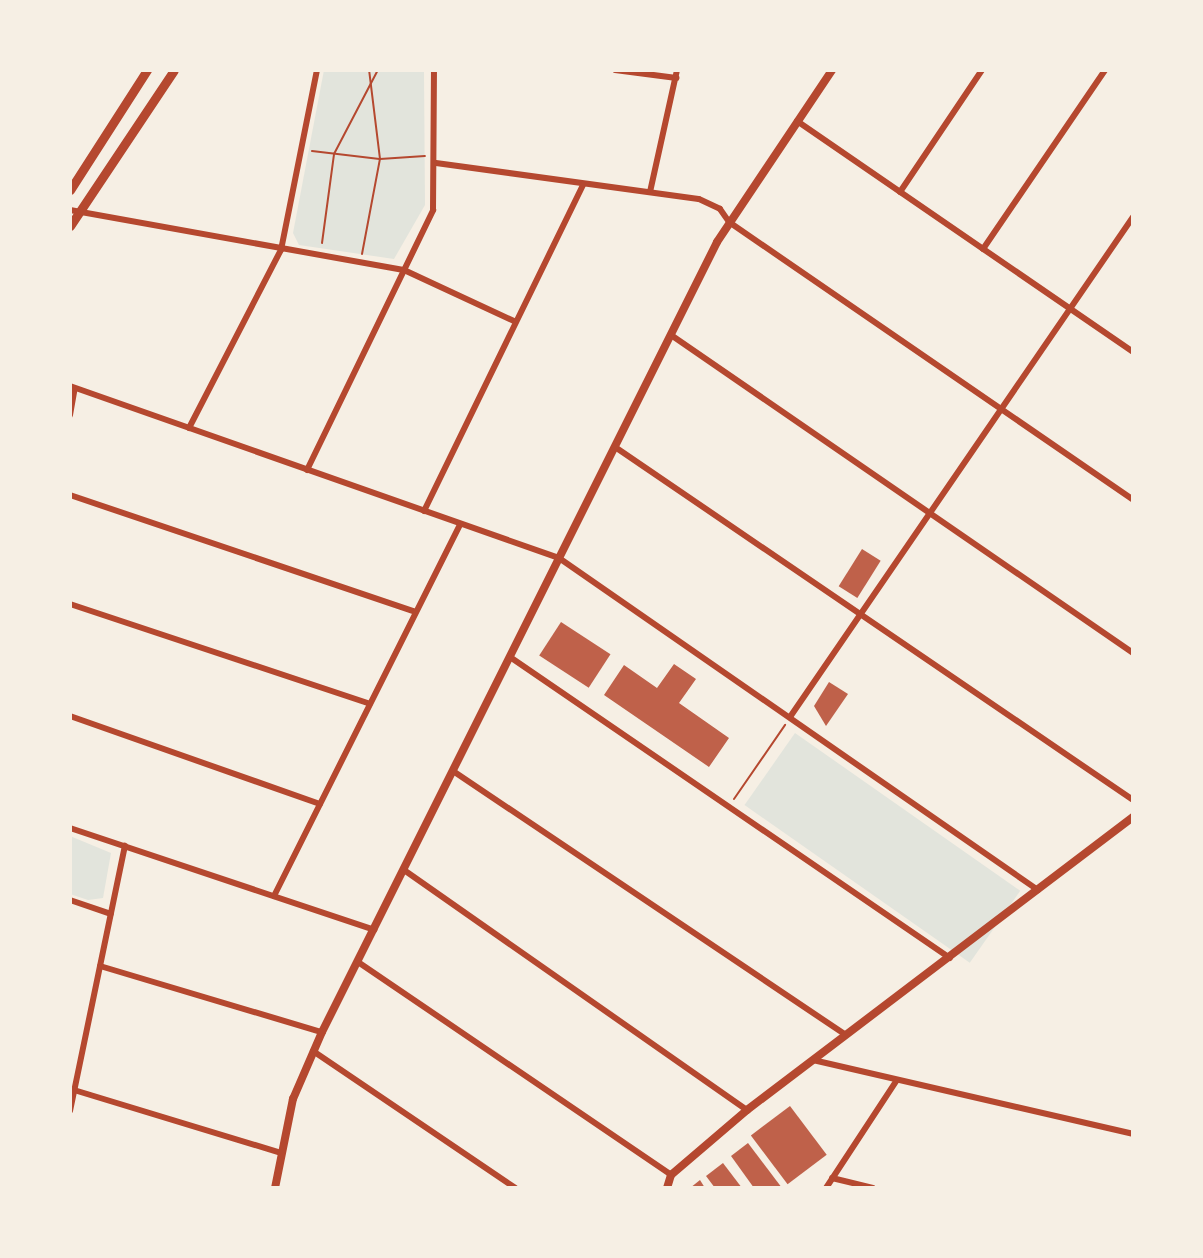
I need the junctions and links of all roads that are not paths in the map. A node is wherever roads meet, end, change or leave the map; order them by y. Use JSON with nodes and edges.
{"nodes":[{"id":1,"x":147,"y":70,"type":"edge"},
{"id":2,"x":174,"y":70,"type":"edge"},
{"id":3,"x":317,"y":70,"type":"edge"},
{"id":4,"x":434,"y":70,"type":"edge"},
{"id":5,"x":615,"y":70,"type":"edge"},
{"id":6,"x":832,"y":70,"type":"edge"},
{"id":7,"x":982,"y":70,"type":"edge"},
{"id":8,"x":1105,"y":70,"type":"edge"},
{"id":9,"x":676,"y":74,"type":"edge"},
{"id":10,"x":797,"y":121,"type":"junction"},
{"id":11,"x":436,"y":159,"type":"junction"},
{"id":12,"x":583,"y":185,"type":"junction"},
{"id":13,"x":70,"y":190,"type":"edge"},
{"id":14,"x":650,"y":192,"type":"junction"},
{"id":15,"x":900,"y":192,"type":"junction"},
{"id":16,"x":75,"y":211,"type":"edge"},
{"id":17,"x":1133,"y":217,"type":"edge"},
{"id":18,"x":729,"y":222,"type":"junction"},
{"id":19,"x":70,"y":226,"type":"edge"},
{"id":20,"x":983,"y":249,"type":"junction"},
{"id":21,"x":281,"y":250,"type":"junction"},
{"id":22,"x":404,"y":270,"type":"junction"},
{"id":23,"x":1070,"y":309,"type":"junction"},
{"id":24,"x":516,"y":322,"type":"junction"},
{"id":25,"x":671,"y":335,"type":"junction"},
{"id":26,"x":1133,"y":352,"type":"edge"},
{"id":27,"x":73,"y":387,"type":"edge"},
{"id":28,"x":1001,"y":409,"type":"junction"},
{"id":29,"x":70,"y":415,"type":"edge"},
{"id":30,"x":189,"y":428,"type":"junction"},
{"id":31,"x":615,"y":447,"type":"junction"},
{"id":32,"x":307,"y":470,"type":"junction"},
{"id":33,"x":70,"y":495,"type":"edge"},
{"id":34,"x":1133,"y":500,"type":"edge"},
{"id":35,"x":424,"y":511,"type":"junction"},
{"id":36,"x":930,"y":514,"type":"junction"},
{"id":37,"x":460,"y":524,"type":"junction"},
{"id":38,"x":559,"y":558,"type":"junction"},
{"id":39,"x":70,"y":604,"type":"edge"},
{"id":40,"x":415,"y":612,"type":"junction"},
{"id":41,"x":861,"y":614,"type":"junction"},
{"id":42,"x":1133,"y":653,"type":"edge"},
{"id":43,"x":510,"y":657,"type":"junction"},
{"id":44,"x":370,"y":704,"type":"junction"},
{"id":45,"x":70,"y":716,"type":"edge"},
{"id":46,"x":790,"y":717,"type":"junction"},
{"id":47,"x":453,"y":771,"type":"junction"},
{"id":48,"x":1133,"y":800,"type":"edge"},
{"id":49,"x":320,"y":804,"type":"junction"},
{"id":50,"x":1133,"y":817,"type":"edge"},
{"id":51,"x":70,"y":828,"type":"edge"},
{"id":52,"x":125,"y":846,"type":"junction"},
{"id":53,"x":404,"y":870,"type":"junction"},
{"id":54,"x":1038,"y":890,"type":"junction"},
{"id":55,"x":274,"y":896,"type":"junction"},
{"id":56,"x":70,"y":900,"type":"edge"},
{"id":57,"x":111,"y":914,"type":"junction"},
{"id":58,"x":374,"y":930,"type":"junction"},
{"id":59,"x":950,"y":958,"type":"junction"},
{"id":60,"x":358,"y":962,"type":"junction"},
{"id":61,"x":100,"y":966,"type":"junction"},
{"id":62,"x":322,"y":1032,"type":"junction"},
{"id":63,"x":846,"y":1035,"type":"junction"},
{"id":64,"x":313,"y":1051,"type":"junction"},
{"id":65,"x":813,"y":1060,"type":"junction"},
{"id":66,"x":897,"y":1080,"type":"junction"},
{"id":67,"x":74,"y":1090,"type":"junction"},
{"id":68,"x":747,"y":1110,"type":"junction"},
{"id":69,"x":70,"y":1111,"type":"edge"},
{"id":70,"x":1133,"y":1134,"type":"edge"},
{"id":71,"x":282,"y":1153,"type":"junction"},
{"id":72,"x":671,"y":1175,"type":"junction"},
{"id":73,"x":832,"y":1178,"type":"junction"},
{"id":74,"x":275,"y":1188,"type":"edge"},
{"id":75,"x":515,"y":1188,"type":"edge"},
{"id":76,"x":667,"y":1188,"type":"edge"},
{"id":77,"x":826,"y":1188,"type":"edge"},
{"id":78,"x":873,"y":1188,"type":"edge"}],
"edges":[{"from":1,"to":13,"type":"main road"},
{"from":2,"to":16,"type":"main road"},
{"from":3,"to":21,"type":"street"},
{"from":4,"to":11,"type":"street"},
{"from":5,"to":9,"type":"street"},
{"from":6,"to":10,"type":"street"},
{"from":7,"to":15,"type":"street"},
{"from":8,"to":20,"type":"street"},
{"from":9,"to":14,"type":"street"},
{"from":10,"to":15,"type":"street"},
{"from":10,"to":18,"type":"street"},
{"from":11,"to":12,"type":"street"},
{"from":11,"to":22,"type":"street"},
{"from":12,"to":14,"type":"street"},
{"from":12,"to":24,"type":"street"},
{"from":14,"to":18,"type":"street"},
{"from":15,"to":20,"type":"street"},
{"from":16,"to":19,"type":"main road"},
{"from":16,"to":21,"type":"street"},
{"from":17,"to":23,"type":"street"},
{"from":18,"to":25,"type":"street"},
{"from":18,"to":28,"type":"street"},
{"from":20,"to":23,"type":"street"},
{"from":21,"to":22,"type":"street"},
{"from":21,"to":30,"type":"street"},
{"from":22,"to":24,"type":"street"},
{"from":22,"to":32,"type":"street"},
{"from":23,"to":26,"type":"street"},
{"from":23,"to":28,"type":"street"},
{"from":24,"to":35,"type":"street"},
{"from":25,"to":31,"type":"street"},
{"from":25,"to":36,"type":"street"},
{"from":27,"to":29,"type":"street"},
{"from":27,"to":30,"type":"street"},
{"from":28,"to":34,"type":"street"},
{"from":28,"to":36,"type":"street"},
{"from":30,"to":32,"type":"street"},
{"from":31,"to":38,"type":"street"},
{"from":31,"to":41,"type":"street"},
{"from":32,"to":35,"type":"street"},
{"from":33,"to":40,"type":"street"},
{"from":35,"to":37,"type":"street"},
{"from":36,"to":41,"type":"street"},
{"from":36,"to":42,"type":"street"},
{"from":37,"to":38,"type":"street"},
{"from":37,"to":40,"type":"street"},
{"from":38,"to":43,"type":"street"},
{"from":38,"to":46,"type":"street"},
{"from":39,"to":44,"type":"street"},
{"from":40,"to":44,"type":"street"},
{"from":41,"to":46,"type":"street"},
{"from":41,"to":48,"type":"street"},
{"from":43,"to":47,"type":"street"},
{"from":43,"to":59,"type":"street"},
{"from":44,"to":49,"type":"street"},
{"from":45,"to":49,"type":"street"},
{"from":46,"to":54,"type":"street"},
{"from":47,"to":53,"type":"street"},
{"from":47,"to":63,"type":"street"},
{"from":49,"to":55,"type":"street"},
{"from":50,"to":54,"type":"street"},
{"from":51,"to":52,"type":"street"},
{"from":52,"to":55,"type":"street"},
{"from":52,"to":57,"type":"street"},
{"from":53,"to":58,"type":"street"},
{"from":53,"to":68,"type":"street"},
{"from":54,"to":59,"type":"street"},
{"from":55,"to":58,"type":"street"},
{"from":56,"to":57,"type":"street"},
{"from":57,"to":61,"type":"street"},
{"from":58,"to":60,"type":"street"},
{"from":59,"to":63,"type":"street"},
{"from":60,"to":62,"type":"street"},
{"from":60,"to":72,"type":"street"},
{"from":61,"to":62,"type":"street"},
{"from":61,"to":67,"type":"street"},
{"from":62,"to":64,"type":"street"},
{"from":63,"to":65,"type":"street"},
{"from":64,"to":71,"type":"street"},
{"from":64,"to":75,"type":"street"},
{"from":65,"to":66,"type":"street"},
{"from":65,"to":68,"type":"street"},
{"from":66,"to":70,"type":"street"},
{"from":66,"to":73,"type":"street"},
{"from":67,"to":69,"type":"street"},
{"from":67,"to":71,"type":"street"},
{"from":68,"to":72,"type":"street"},
{"from":71,"to":74,"type":"street"},
{"from":72,"to":76,"type":"street"},
{"from":73,"to":77,"type":"street"},
{"from":73,"to":78,"type":"street"}]}
